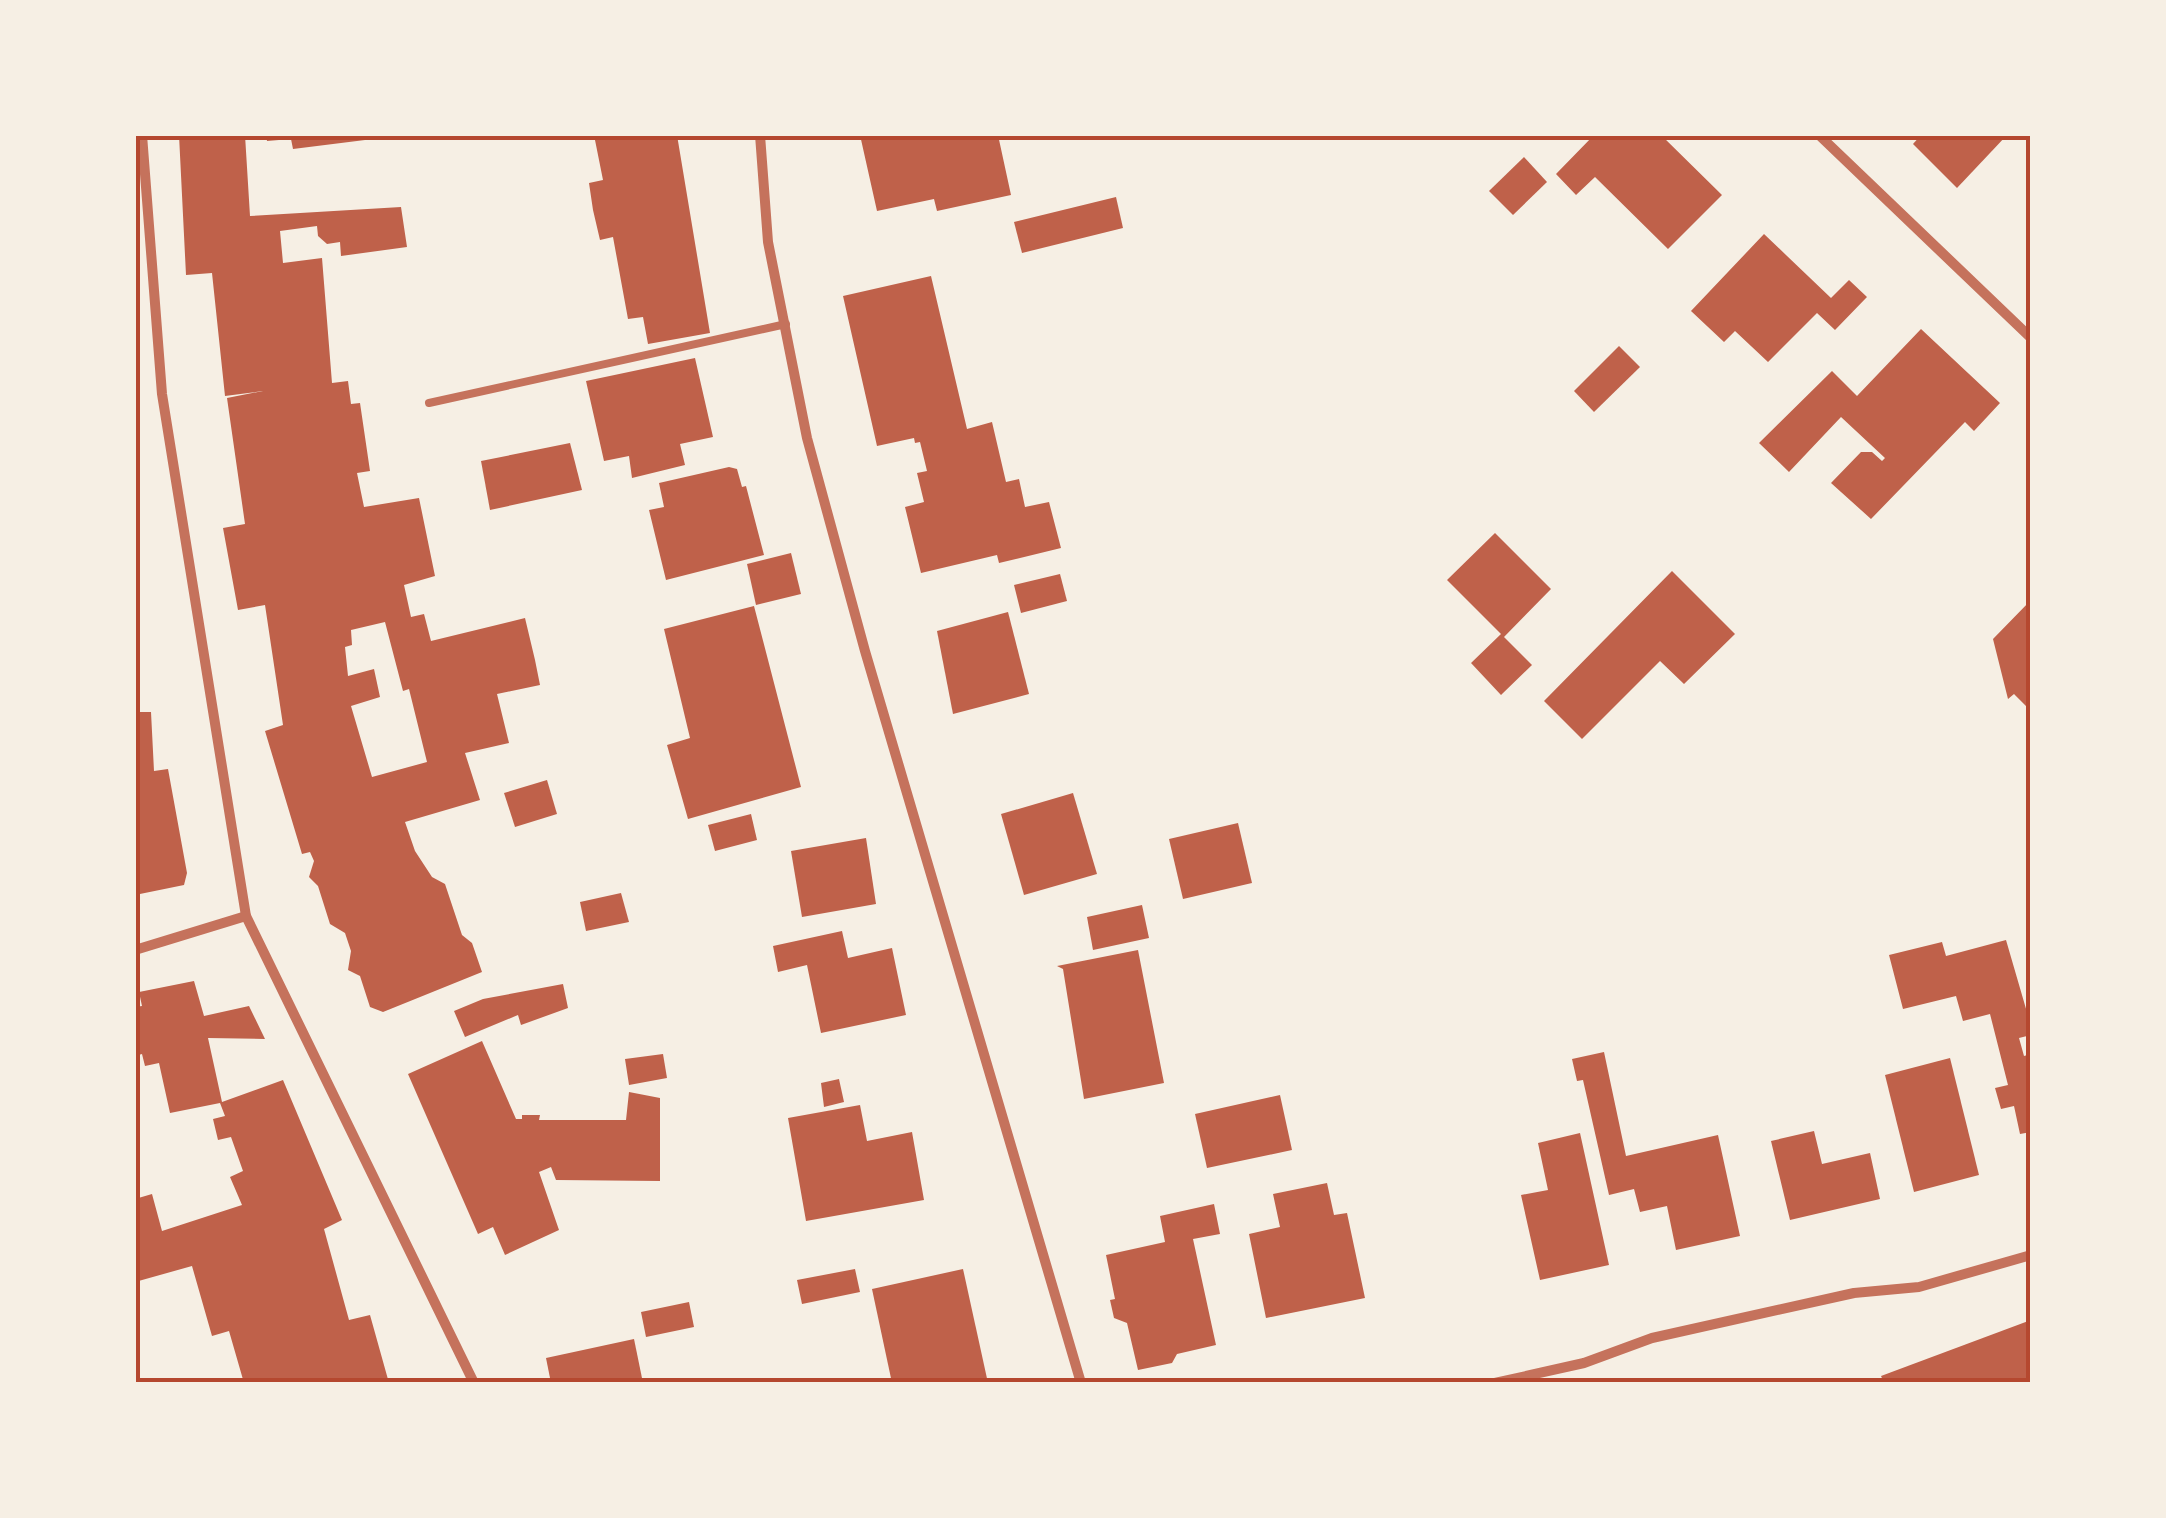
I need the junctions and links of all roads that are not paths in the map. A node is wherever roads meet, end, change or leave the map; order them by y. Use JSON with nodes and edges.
{"nodes":[{"id":1,"x":142,"y":135,"type":"edge"},
{"id":2,"x":760,"y":135,"type":"edge"},
{"id":3,"x":1819,"y":135,"type":"edge"},
{"id":4,"x":786,"y":324,"type":"junction"},
{"id":5,"x":2031,"y":338,"type":"edge"},
{"id":6,"x":429,"y":403,"type":"dead end"},
{"id":7,"x":246,"y":916,"type":"junction"},
{"id":8,"x":135,"y":950,"type":"edge"},
{"id":9,"x":2031,"y":1255,"type":"edge"},
{"id":10,"x":474,"y":1383,"type":"edge"},
{"id":11,"x":1081,"y":1383,"type":"edge"},
{"id":12,"x":1495,"y":1383,"type":"edge"}],
"edges":[{"from":1,"to":7,"type":"street"},
{"from":2,"to":4,"type":"street"},
{"from":3,"to":5,"type":"street"},
{"from":4,"to":6,"type":"lane"},
{"from":4,"to":11,"type":"street"},
{"from":7,"to":8,"type":"street"},
{"from":7,"to":10,"type":"street"},
{"from":9,"to":12,"type":"street"}]}
